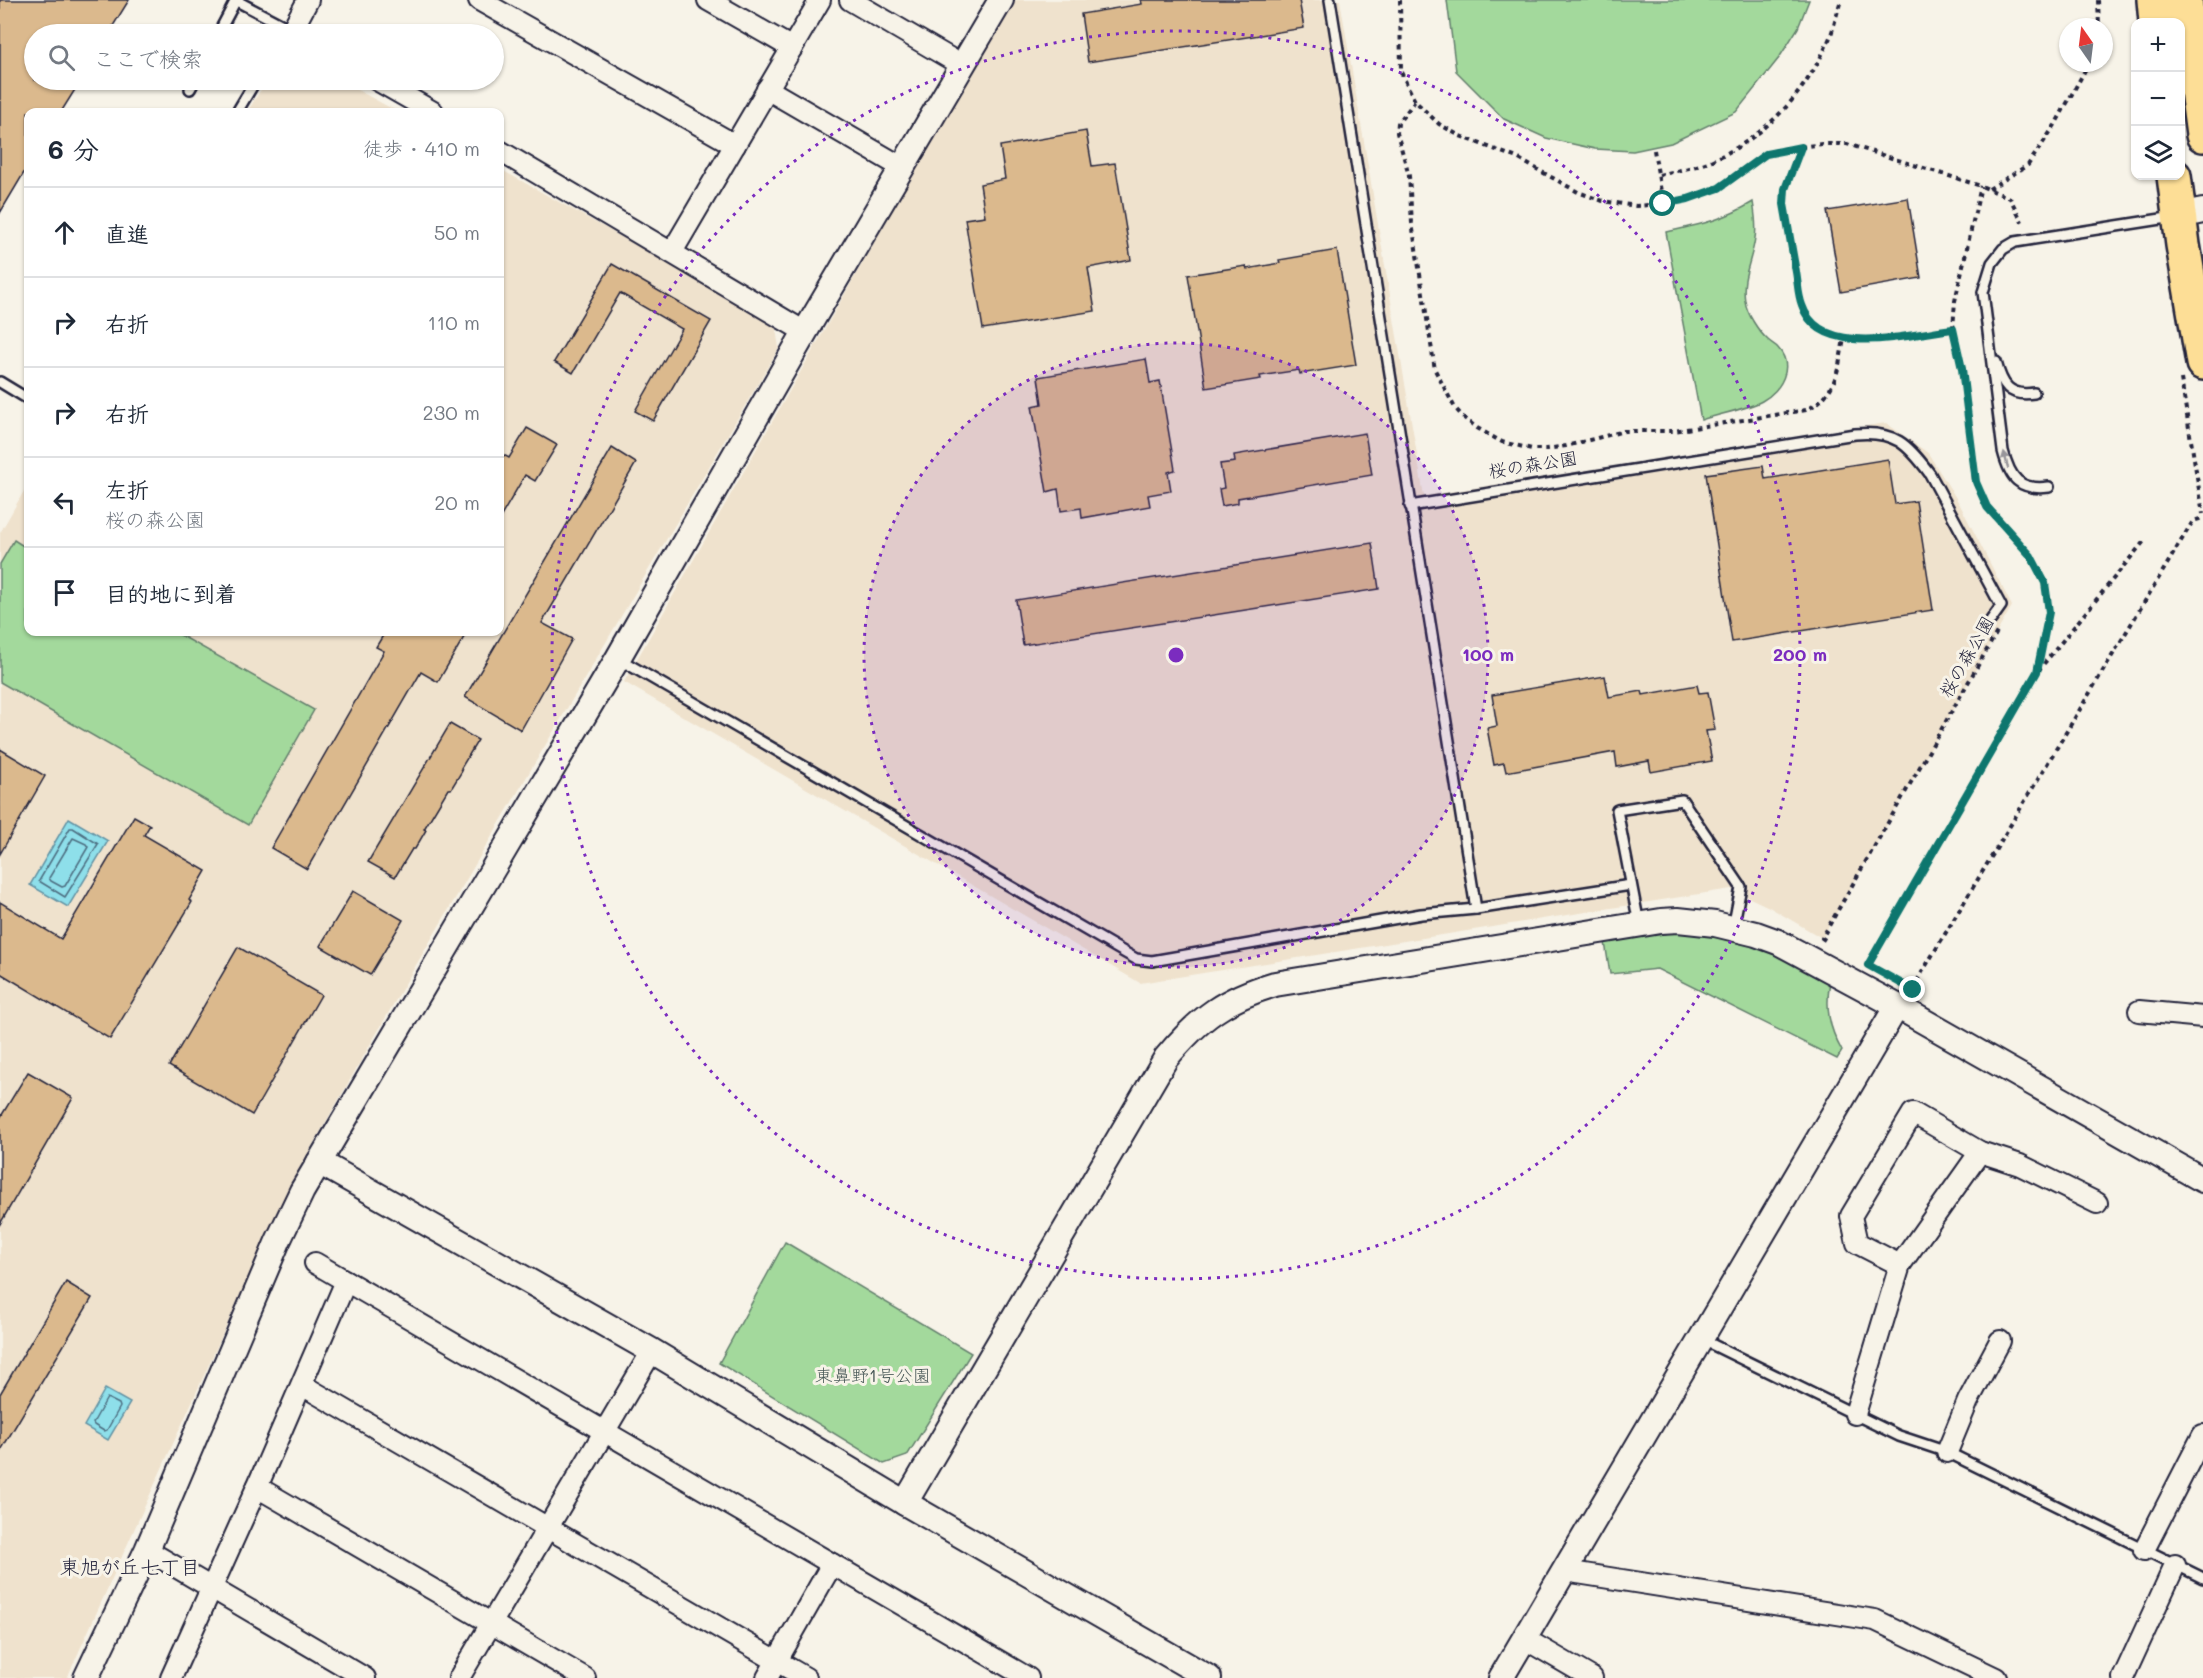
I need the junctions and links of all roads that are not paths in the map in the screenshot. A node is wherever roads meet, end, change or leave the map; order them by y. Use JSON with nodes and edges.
{"nodes":[{"id":1,"x":235,"y":0,"type":"edge"},
{"id":2,"x":308,"y":0,"type":"edge"},
{"id":3,"x":479,"y":0,"type":"edge"},
{"id":4,"x":708,"y":0,"type":"edge"},
{"id":5,"x":820,"y":0,"type":"edge"},
{"id":6,"x":850,"y":0,"type":"edge"},
{"id":7,"x":1001,"y":0,"type":"edge"},
{"id":8,"x":1330,"y":0,"type":"edge"},
{"id":9,"x":2154,"y":0,"type":"edge"},
{"id":10,"x":2185,"y":0,"type":"edge"},
{"id":11,"x":2156,"y":18,"type":"edge"},
{"id":12,"x":223,"y":24,"type":"edge"},
{"id":13,"x":277,"y":24,"type":"edge"},
{"id":14,"x":297,"y":24,"type":"edge"},
{"id":15,"x":792,"y":48,"type":"junction"},
{"id":16,"x":963,"y":66,"type":"junction"},
{"id":17,"x":767,"y":89,"type":"junction"},
{"id":18,"x":250,"y":90,"type":"edge"},
{"id":19,"x":394,"y":90,"type":"edge"},
{"id":20,"x":239,"y":108,"type":"edge"},
{"id":21,"x":426,"y":108,"type":"edge"},
{"id":22,"x":2203,"y":135,"type":"edge"},
{"id":23,"x":735,"y":145,"type":"junction"},
{"id":24,"x":504,"y":153,"type":"edge"},
{"id":25,"x":903,"y":168,"type":"junction"},
{"id":26,"x":2176,"y":180,"type":"edge"},
{"id":27,"x":2191,"y":214,"type":"edge"},
{"id":28,"x":672,"y":252,"type":"junction"},
{"id":29,"x":805,"y":332,"type":"junction"},
{"id":30,"x":1989,"y":337,"type":"junction"},
{"id":31,"x":2203,"y":363,"type":"edge"},
{"id":32,"x":0,"y":382,"type":"edge"},
{"id":33,"x":2034,"y":393,"type":"dead end"},
{"id":34,"x":24,"y":397,"type":"edge"},
{"id":35,"x":2049,"y":487,"type":"dead end"},
{"id":36,"x":1410,"y":506,"type":"junction"},
{"id":37,"x":1991,"y":620,"type":"dead end"},
{"id":38,"x":618,"y":658,"type":"junction"},
{"id":39,"x":1631,"y":885,"type":"junction"},
{"id":40,"x":1476,"y":909,"type":"junction"},
{"id":41,"x":1639,"y":924,"type":"junction"},
{"id":42,"x":1733,"y":928,"type":"junction"},
{"id":43,"x":1901,"y":996,"type":"junction"},
{"id":44,"x":2139,"y":1011,"type":"dead end"},
{"id":45,"x":2203,"y":1017,"type":"edge"},
{"id":46,"x":1980,"y":1152,"type":"junction"},
{"id":47,"x":319,"y":1162,"type":"junction"},
{"id":48,"x":2203,"y":1180,"type":"edge"},
{"id":49,"x":2097,"y":1203,"type":"dead end"},
{"id":50,"x":315,"y":1263,"type":"dead end"},
{"id":51,"x":1900,"y":1265,"type":"junction"},
{"id":52,"x":346,"y":1281,"type":"junction"},
{"id":53,"x":1700,"y":1339,"type":"junction"},
{"id":54,"x":2000,"y":1341,"type":"dead end"},
{"id":55,"x":651,"y":1351,"type":"junction"},
{"id":56,"x":302,"y":1385,"type":"junction"},
{"id":57,"x":1855,"y":1414,"type":"junction"},
{"id":58,"x":605,"y":1431,"type":"junction"},
{"id":59,"x":2203,"y":1435,"type":"edge"},
{"id":60,"x":1947,"y":1452,"type":"junction"},
{"id":61,"x":257,"y":1487,"type":"junction"},
{"id":62,"x":905,"y":1503,"type":"junction"},
{"id":63,"x":548,"y":1527,"type":"junction"},
{"id":64,"x":147,"y":1550,"type":"junction"},
{"id":65,"x":2144,"y":1550,"type":"junction"},
{"id":66,"x":832,"y":1564,"type":"junction"},
{"id":67,"x":2175,"y":1565,"type":"junction"},
{"id":68,"x":1565,"y":1571,"type":"junction"},
{"id":69,"x":2203,"y":1578,"type":"edge"},
{"id":70,"x":212,"y":1588,"type":"junction"},
{"id":71,"x":491,"y":1623,"type":"junction"},
{"id":72,"x":1525,"y":1639,"type":"junction"},
{"id":73,"x":776,"y":1660,"type":"junction"},
{"id":74,"x":1174,"y":1669,"type":"edge"},
{"id":75,"x":86,"y":1678,"type":"edge"},
{"id":76,"x":171,"y":1678,"type":"edge"},
{"id":77,"x":365,"y":1678,"type":"edge"},
{"id":78,"x":459,"y":1678,"type":"edge"},
{"id":79,"x":585,"y":1678,"type":"edge"},
{"id":80,"x":767,"y":1678,"type":"edge"},
{"id":81,"x":806,"y":1678,"type":"edge"},
{"id":82,"x":1028,"y":1678,"type":"edge"},
{"id":83,"x":1209,"y":1678,"type":"edge"},
{"id":84,"x":1501,"y":1678,"type":"edge"},
{"id":85,"x":1592,"y":1678,"type":"edge"},
{"id":86,"x":1996,"y":1678,"type":"edge"},
{"id":87,"x":2123,"y":1678,"type":"edge"}],
"edges":[{"from":1,"to":12,"type":"lane"},
{"from":1,"to":13,"type":"lane"},
{"from":2,"to":14,"type":"street"},
{"from":3,"to":23,"type":"street"},
{"from":4,"to":15,"type":"street"},
{"from":5,"to":15,"type":"street"},
{"from":6,"to":16,"type":"street"},
{"from":7,"to":16,"type":"street"},
{"from":8,"to":36,"type":"lane"},
{"from":9,"to":11,"type":"highway"},
{"from":10,"to":22,"type":"highway"},
{"from":15,"to":17,"type":"street"},
{"from":16,"to":25,"type":"street"},
{"from":17,"to":23,"type":"street"},
{"from":17,"to":25,"type":"street"},
{"from":18,"to":20,"type":"lane"},
{"from":19,"to":21,"type":"street"},
{"from":23,"to":28,"type":"street"},
{"from":24,"to":28,"type":"street"},
{"from":25,"to":29,"type":"street"},
{"from":26,"to":27,"type":"highway"},
{"from":27,"to":30,"type":"lane"},
{"from":27,"to":31,"type":"highway"},
{"from":28,"to":29,"type":"street"},
{"from":29,"to":38,"type":"street"},
{"from":30,"to":33,"type":"lane"},
{"from":35,"to":30,"type":"lane","one_way":true},
{"from":32,"to":34,"type":"lane"},
{"from":36,"to":37,"type":"lane"},
{"from":36,"to":40,"type":"lane"},
{"from":38,"to":40,"type":"lane"},
{"from":38,"to":47,"type":"street"},
{"from":39,"to":40,"type":"lane"},
{"from":39,"to":41,"type":"lane"},
{"from":39,"to":42,"type":"lane"},
{"from":41,"to":42,"type":"street"},
{"from":41,"to":62,"type":"street"},
{"from":42,"to":43,"type":"street"},
{"from":43,"to":48,"type":"street"},
{"from":43,"to":53,"type":"street"},
{"from":44,"to":45,"type":"street"},
{"from":46,"to":49,"type":"street"},
{"from":46,"to":51,"type":"street"},
{"from":46,"to":51,"type":"street"},
{"from":47,"to":55,"type":"street"},
{"from":47,"to":64,"type":"street"},
{"from":50,"to":52,"type":"street"},
{"from":51,"to":57,"type":"street"},
{"from":52,"to":56,"type":"street"},
{"from":52,"to":58,"type":"street"},
{"from":53,"to":57,"type":"lane"},
{"from":53,"to":68,"type":"street"},
{"from":54,"to":60,"type":"street"},
{"from":55,"to":58,"type":"street"},
{"from":55,"to":62,"type":"street"},
{"from":56,"to":61,"type":"street"},
{"from":56,"to":63,"type":"street"},
{"from":57,"to":60,"type":"lane"},
{"from":58,"to":63,"type":"street"},
{"from":58,"to":66,"type":"street"},
{"from":59,"to":65,"type":"street"},
{"from":60,"to":65,"type":"lane"},
{"from":61,"to":70,"type":"street"},
{"from":61,"to":71,"type":"street"},
{"from":62,"to":74,"type":"street"},
{"from":63,"to":71,"type":"street"},
{"from":63,"to":73,"type":"street"},
{"from":64,"to":70,"type":"street"},
{"from":64,"to":75,"type":"street"},
{"from":65,"to":67,"type":"lane"},
{"from":66,"to":73,"type":"street"},
{"from":66,"to":82,"type":"street"},
{"from":67,"to":69,"type":"lane"},
{"from":67,"to":87,"type":"street"},
{"from":68,"to":72,"type":"street"},
{"from":68,"to":86,"type":"street"},
{"from":70,"to":76,"type":"street"},
{"from":70,"to":77,"type":"street"},
{"from":71,"to":78,"type":"street"},
{"from":71,"to":79,"type":"street"},
{"from":72,"to":84,"type":"street"},
{"from":72,"to":85,"type":"street"},
{"from":73,"to":80,"type":"street"},
{"from":73,"to":81,"type":"street"},
{"from":74,"to":83,"type":"street"}]}
